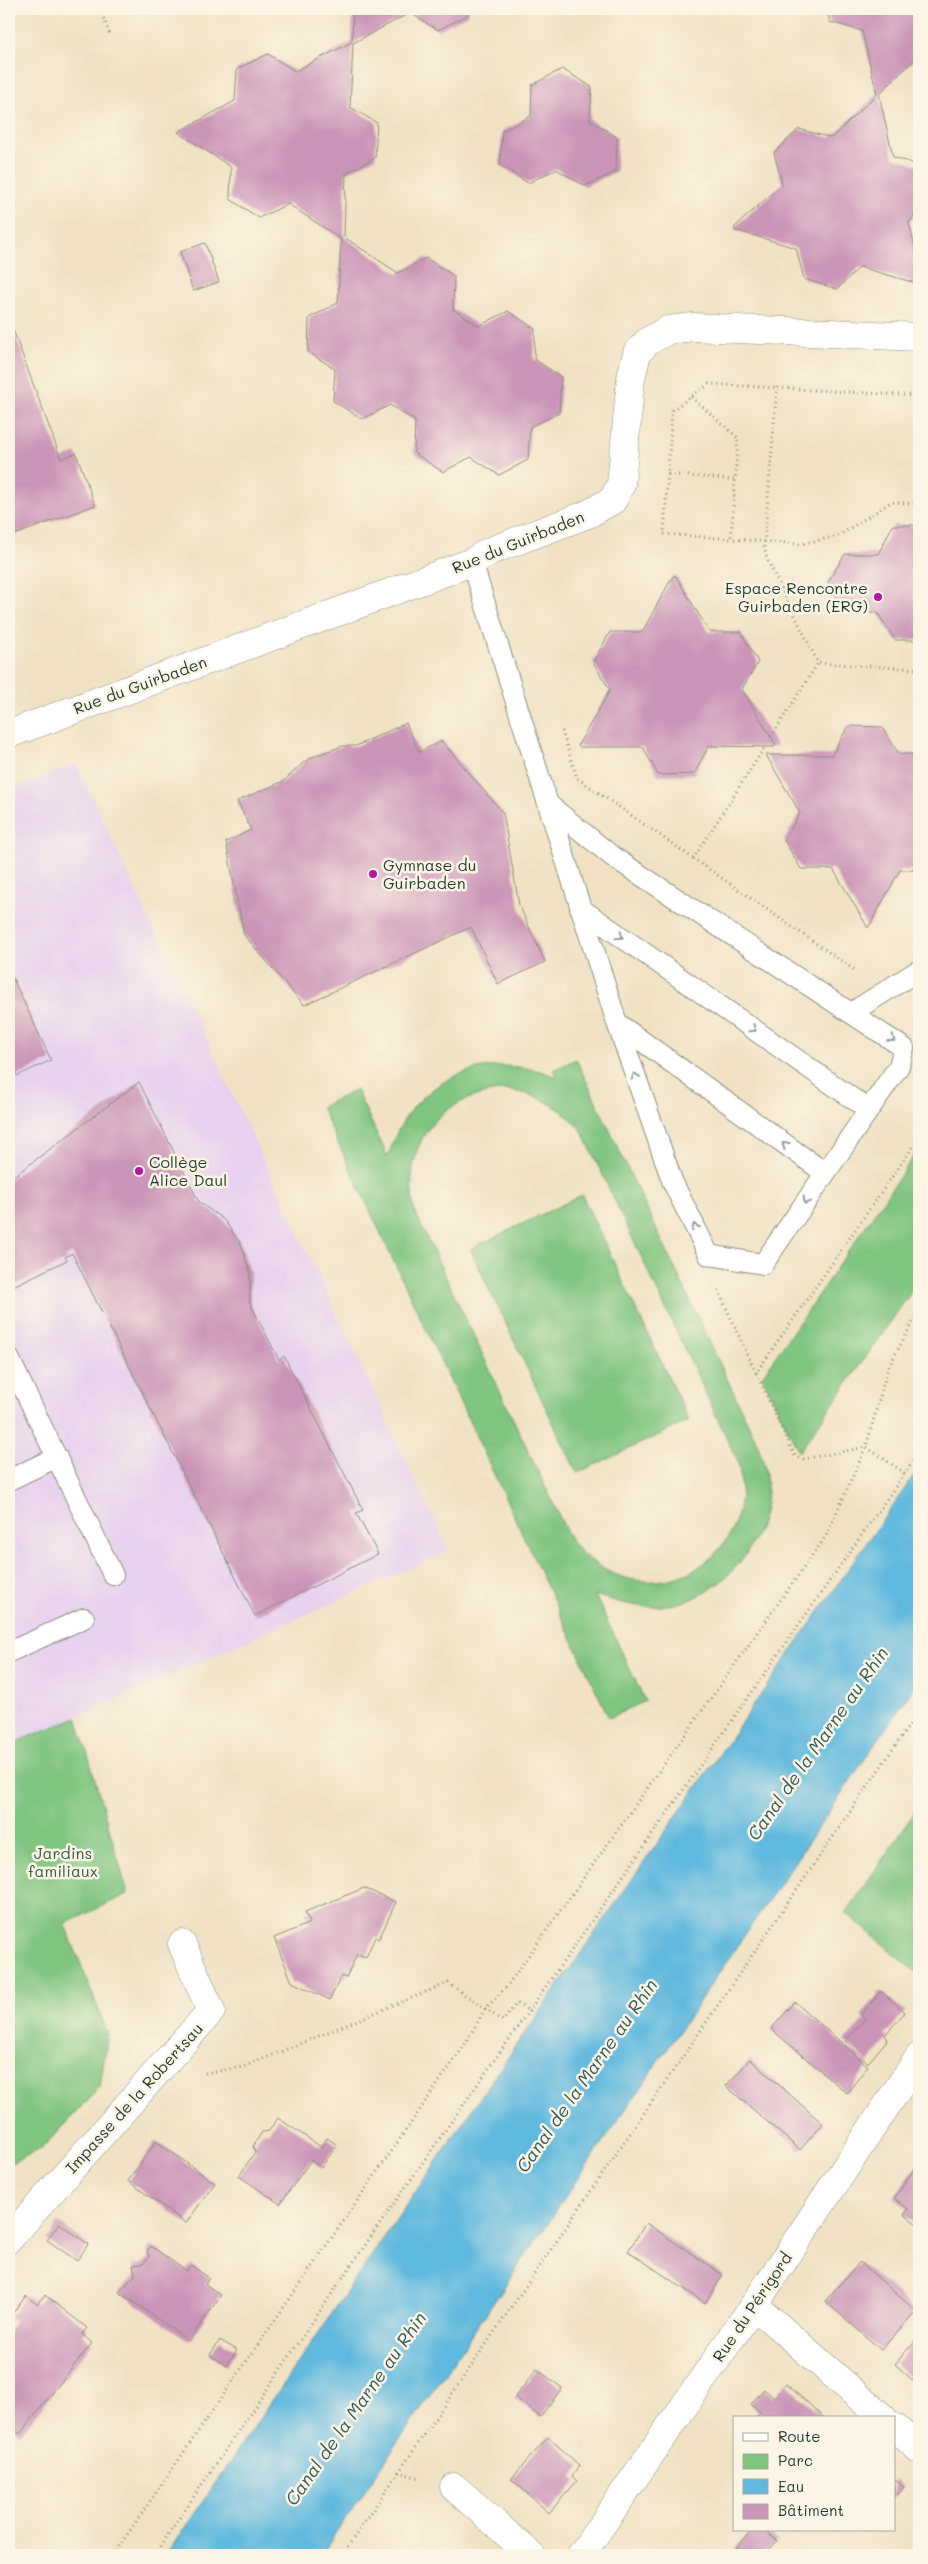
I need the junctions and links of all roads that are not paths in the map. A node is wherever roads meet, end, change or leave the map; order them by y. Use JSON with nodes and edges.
{"nodes":[{"id":1,"x":919,"y":337,"type":"edge"},
{"id":2,"x":472,"y":562,"type":"junction"},
{"id":3,"x":9,"y":734,"type":"edge"},
{"id":4,"x":548,"y":804,"type":"junction"},
{"id":5,"x":580,"y":908,"type":"junction"},
{"id":6,"x":919,"y":970,"type":"edge"},
{"id":7,"x":851,"y":1013,"type":"junction"},
{"id":8,"x":617,"y":1023,"type":"junction"},
{"id":9,"x":869,"y":1110,"type":"junction"},
{"id":10,"x":825,"y":1174,"type":"junction"},
{"id":11,"x":9,"y":1358,"type":"edge"},
{"id":12,"x":57,"y":1457,"type":"junction"},
{"id":13,"x":9,"y":1480,"type":"edge"},
{"id":14,"x":113,"y":1575,"type":"dead end"},
{"id":15,"x":84,"y":1618,"type":"dead end"},
{"id":16,"x":9,"y":1652,"type":"edge"},
{"id":17,"x":182,"y":1944,"type":"dead end"},
{"id":18,"x":919,"y":2057,"type":"edge"},
{"id":19,"x":9,"y":2239,"type":"edge"},
{"id":20,"x":754,"y":2305,"type":"junction"},
{"id":21,"x":881,"y":2416,"type":"edge"},
{"id":22,"x":896,"y":2429,"type":"edge"},
{"id":23,"x":919,"y":2449,"type":"edge"},
{"id":24,"x":454,"y":2487,"type":"dead end"},
{"id":25,"x":531,"y":2555,"type":"edge"},
{"id":26,"x":581,"y":2555,"type":"edge"}],
"edges":[{"from":1,"to":2,"type":"street","name":"Rue du Guirbaden"},
{"from":2,"to":3,"type":"street","name":"Rue du Guirbaden"},
{"from":2,"to":4,"type":"lane"},
{"from":4,"to":5,"type":"lane"},
{"from":4,"to":7,"type":"lane"},
{"from":5,"to":8,"type":"lane"},
{"from":5,"to":9,"type":"lane","one_way":true},
{"from":6,"to":7,"type":"lane"},
{"from":7,"to":9,"type":"lane","one_way":true},
{"from":10,"to":8,"type":"lane","one_way":true},
{"from":10,"to":8,"type":"lane","one_way":true},
{"from":9,"to":10,"type":"lane"},
{"from":11,"to":12,"type":"lane"},
{"from":12,"to":13,"type":"lane"},
{"from":12,"to":14,"type":"lane"},
{"from":15,"to":16,"type":"lane"},
{"from":17,"to":19,"type":"street","name":"Impasse de la Robertsau"},
{"from":18,"to":20,"type":"street","name":"Rue du Périgord"},
{"from":20,"to":21,"type":"street"},
{"from":20,"to":26,"type":"street","name":"Rue du Périgord"},
{"from":22,"to":23,"type":"street"},
{"from":24,"to":25,"type":"street"}]}
